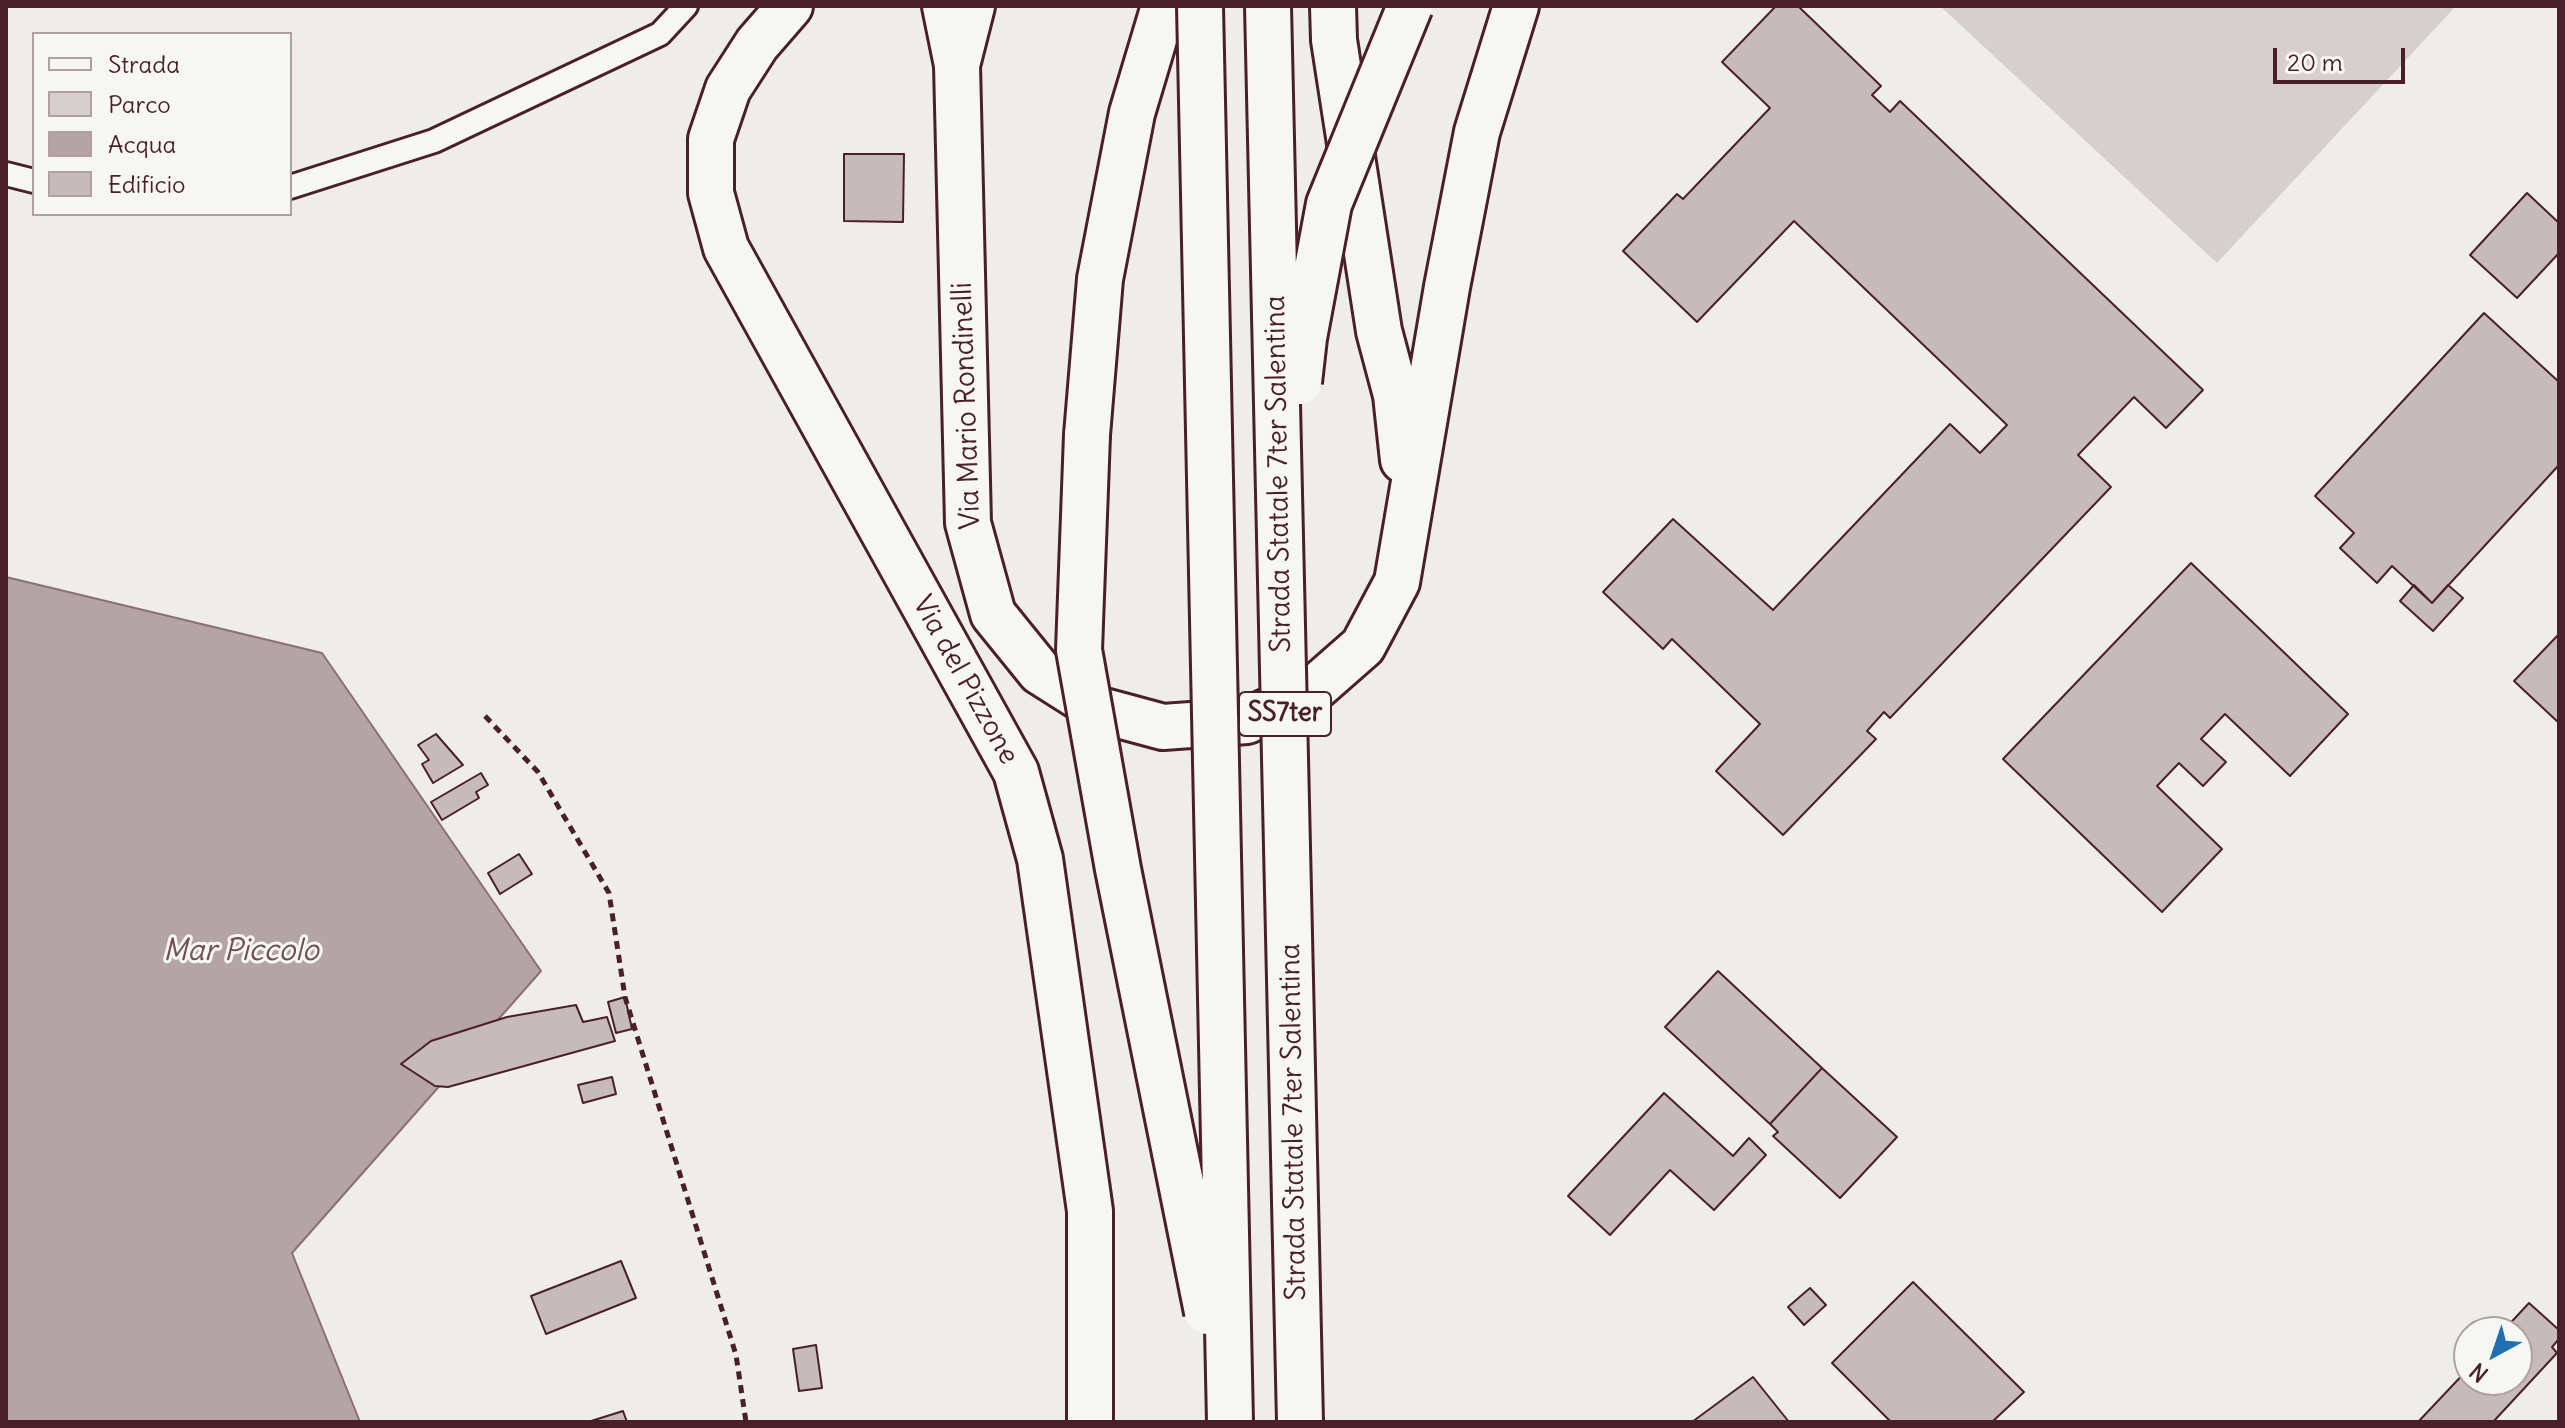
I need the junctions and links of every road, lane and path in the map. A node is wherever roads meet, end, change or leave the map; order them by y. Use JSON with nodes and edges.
{"nodes":[{"id":1,"x":686,"y":6,"type":"edge"},
{"id":2,"x":790,"y":6,"type":"edge"},
{"id":3,"x":945,"y":6,"type":"edge"},
{"id":4,"x":972,"y":6,"type":"edge"},
{"id":5,"x":1164,"y":6,"type":"edge"},
{"id":6,"x":1200,"y":6,"type":"edge"},
{"id":7,"x":1268,"y":6,"type":"edge"},
{"id":8,"x":1333,"y":6,"type":"edge"},
{"id":9,"x":1410,"y":6,"type":"edge"},
{"id":10,"x":1516,"y":6,"type":"edge"},
{"id":11,"x":957,"y":65,"type":"junction"},
{"id":12,"x":6,"y":174,"type":"edge"},
{"id":13,"x":32,"y":180,"type":"edge"},
{"id":14,"x":292,"y":186,"type":"edge"},
{"id":15,"x":1280,"y":478,"type":"junction"},
{"id":16,"x":1408,"y":514,"type":"junction"},
{"id":17,"x":485,"y":716,"type":"dead end"},
{"id":18,"x":746,"y":1422,"type":"edge"},
{"id":19,"x":1090,"y":1422,"type":"edge"},
{"id":20,"x":1229,"y":1422,"type":"edge"},
{"id":21,"x":1300,"y":1422,"type":"edge"}],
"edges":[{"from":1,"to":14,"type":"lane"},
{"from":2,"to":19,"type":"main road","name":"Via del Pizzone"},
{"from":3,"to":11,"type":"main road"},
{"from":4,"to":11,"type":"main road","name":"Via Mario Rondinelli"},
{"from":5,"to":20,"type":"main road","bridge":true},
{"from":6,"to":20,"type":"main road","number":"SS7ter","bridge":true},
{"from":7,"to":15,"type":"main road","name":"Strada Statale 7ter Salentina","number":"SS7ter","bridge":true},
{"from":8,"to":16,"type":"main road"},
{"from":9,"to":15,"type":"main road","bridge":true},
{"from":10,"to":16,"type":"main road"},
{"from":11,"to":16,"type":"main road","name":"Via Mario Rondinelli"},
{"from":12,"to":13,"type":"lane"},
{"from":15,"to":21,"type":"main road","name":"Strada Statale 7ter Salentina","number":"SS7ter","bridge":true},
{"from":17,"to":18,"type":"path"}]}
